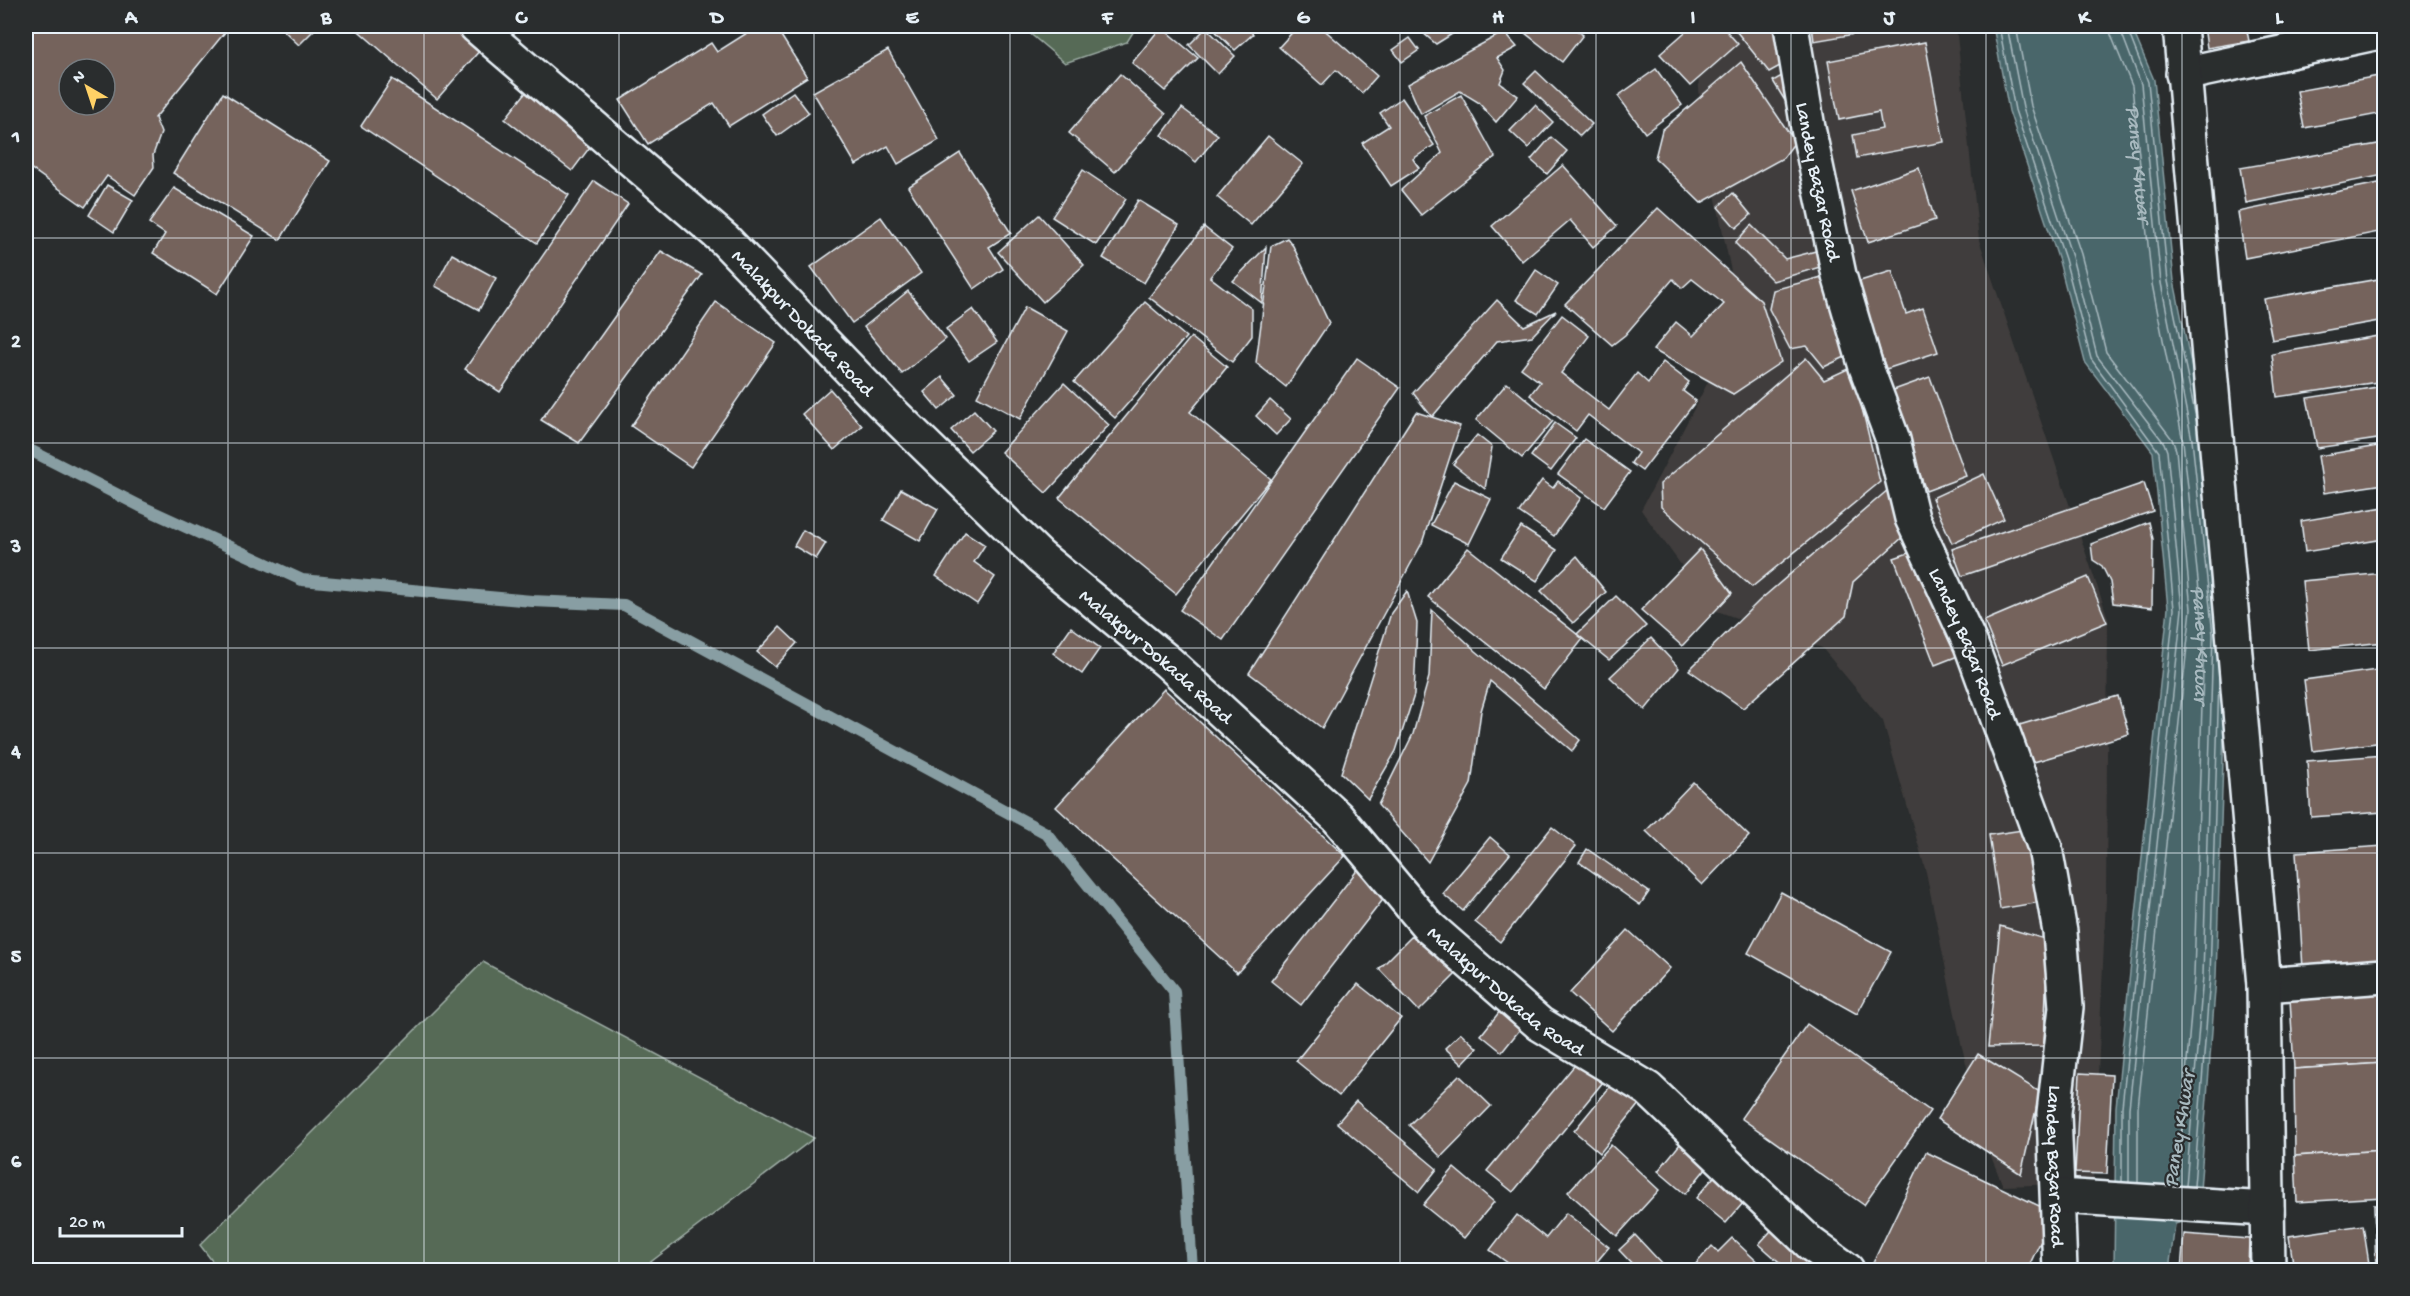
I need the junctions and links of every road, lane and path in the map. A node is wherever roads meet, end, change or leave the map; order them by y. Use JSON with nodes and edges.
{"nodes":[{"id":1,"x":476,"y":26,"type":"edge"},
{"id":2,"x":1791,"y":26,"type":"edge"},
{"id":3,"x":2180,"y":26,"type":"edge"},
{"id":4,"x":2385,"y":31,"type":"edge"},
{"id":5,"x":2182,"y":74,"type":"junction"},
{"id":6,"x":2385,"y":976,"type":"edge"},
{"id":7,"x":2264,"y":985,"type":"junction"},
{"id":8,"x":2058,"y":1196,"type":"junction"},
{"id":9,"x":2267,"y":1209,"type":"junction"},
{"id":10,"x":1847,"y":1270,"type":"edge"},
{"id":11,"x":2060,"y":1270,"type":"edge"},
{"id":12,"x":2268,"y":1270,"type":"edge"}],
"edges":[{"from":1,"to":10,"type":"street","name":"Malakpur Dokada Road"},
{"from":2,"to":8,"type":"street","name":"Landey Bazar Road"},
{"from":3,"to":5,"type":"street"},
{"from":4,"to":5,"type":"street"},
{"from":5,"to":7,"type":"street"},
{"from":6,"to":7,"type":"street"},
{"from":7,"to":9,"type":"street"},
{"from":8,"to":9,"type":"street"},
{"from":8,"to":11,"type":"street","name":"Landey Bazar Road"},
{"from":9,"to":12,"type":"street"}]}
